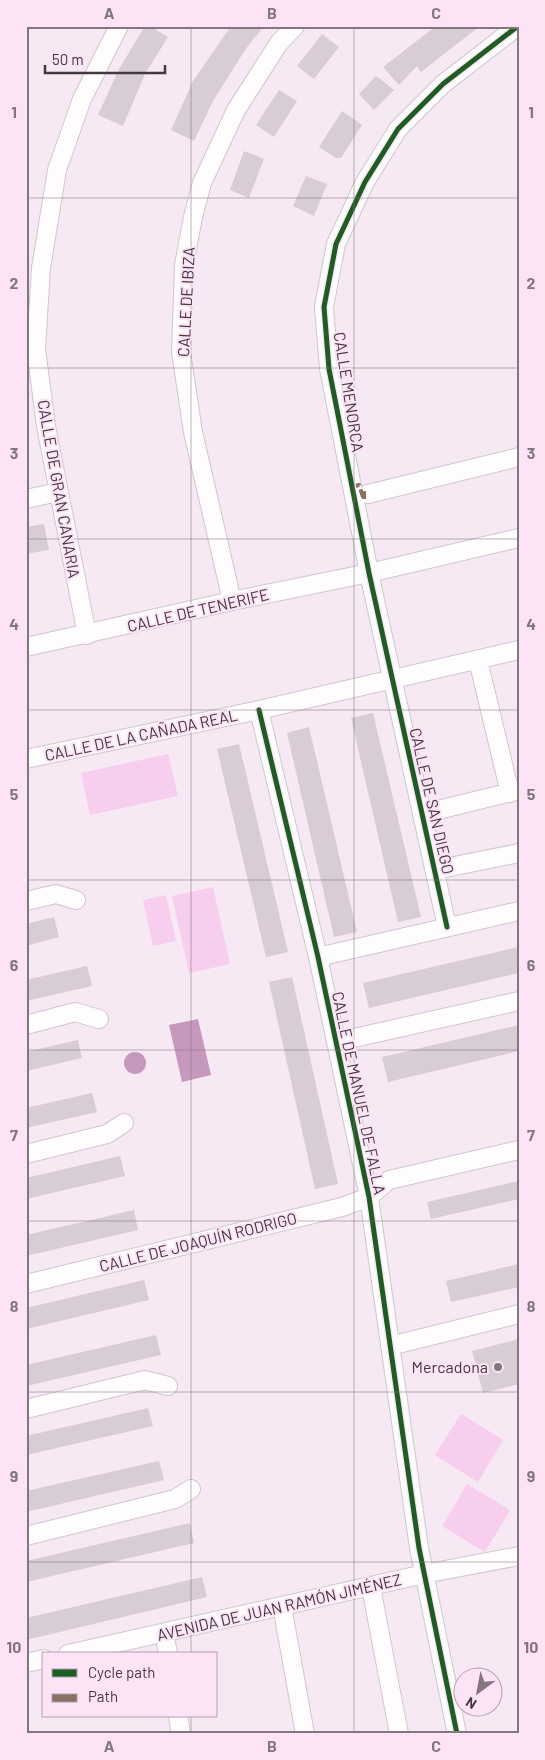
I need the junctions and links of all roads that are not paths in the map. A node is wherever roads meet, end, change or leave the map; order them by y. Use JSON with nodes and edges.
{"nodes":[{"id":1,"x":118,"y":26,"type":"edge"},
{"id":2,"x":295,"y":26,"type":"edge"},
{"id":3,"x":518,"y":26,"type":"edge"},
{"id":4,"x":31,"y":350,"type":"edge"},
{"id":5,"x":519,"y":456,"type":"edge"},
{"id":6,"x":58,"y":492,"type":"junction"},
{"id":7,"x":368,"y":494,"type":"dead end"},
{"id":8,"x":26,"y":499,"type":"edge"},
{"id":9,"x":519,"y":538,"type":"edge"},
{"id":10,"x":369,"y":573,"type":"junction"},
{"id":11,"x":232,"y":601,"type":"junction"},
{"id":12,"x":87,"y":635,"type":"junction"},
{"id":13,"x":26,"y":648,"type":"edge"},
{"id":14,"x":519,"y":650,"type":"edge"},
{"id":15,"x":478,"y":660,"type":"junction"},
{"id":16,"x":392,"y":680,"type":"junction"},
{"id":17,"x":259,"y":710,"type":"junction"},
{"id":18,"x":26,"y":759,"type":"edge"},
{"id":19,"x":514,"y":792,"type":"edge"},
{"id":20,"x":422,"y":814,"type":"junction"},
{"id":21,"x":519,"y":853,"type":"edge"},
{"id":22,"x":435,"y":870,"type":"junction"},
{"id":23,"x":76,"y":900,"type":"dead end"},
{"id":24,"x":26,"y":901,"type":"edge"},
{"id":25,"x":519,"y":911,"type":"edge"},
{"id":26,"x":447,"y":927,"type":"junction"},
{"id":27,"x":318,"y":957,"type":"junction"},
{"id":28,"x":519,"y":1001,"type":"edge"},
{"id":29,"x":100,"y":1019,"type":"dead end"},
{"id":30,"x":26,"y":1025,"type":"edge"},
{"id":31,"x":336,"y":1042,"type":"junction"},
{"id":32,"x":124,"y":1122,"type":"dead end"},
{"id":33,"x":519,"y":1150,"type":"edge"},
{"id":34,"x":26,"y":1154,"type":"edge"},
{"id":35,"x":369,"y":1197,"type":"junction"},
{"id":36,"x":26,"y":1284,"type":"edge"},
{"id":37,"x":519,"y":1314,"type":"edge"},
{"id":38,"x":390,"y":1346,"type":"junction"},
{"id":39,"x":168,"y":1386,"type":"dead end"},
{"id":40,"x":26,"y":1409,"type":"edge"},
{"id":41,"x":191,"y":1489,"type":"dead end"},
{"id":42,"x":26,"y":1536,"type":"edge"},
{"id":43,"x":519,"y":1556,"type":"edge"},
{"id":44,"x":424,"y":1574,"type":"junction"},
{"id":45,"x":371,"y":1587,"type":"junction"},
{"id":46,"x":282,"y":1606,"type":"junction"},
{"id":47,"x":164,"y":1633,"type":"junction"},
{"id":48,"x":77,"y":1652,"type":"edge"},
{"id":49,"x":168,"y":1652,"type":"edge"},
{"id":50,"x":42,"y":1659,"type":"edge"},
{"id":51,"x":26,"y":1663,"type":"edge"},
{"id":52,"x":178,"y":1718,"type":"edge"},
{"id":53,"x":181,"y":1734,"type":"edge"},
{"id":54,"x":305,"y":1734,"type":"edge"},
{"id":55,"x":399,"y":1734,"type":"edge"},
{"id":56,"x":456,"y":1734,"type":"edge"}],
"edges":[{"from":1,"to":4,"type":"street","name":"CALLE DE GRAN CANARIA"},
{"from":2,"to":11,"type":"street","name":"CALLE DE IBIZA"},
{"from":3,"to":10,"type":"street","name":"CALLE MENORCA"},
{"from":4,"to":6,"type":"street","name":"CALLE DE GRAN CANARIA"},
{"from":5,"to":7,"type":"street"},
{"from":6,"to":8,"type":"street"},
{"from":6,"to":12,"type":"street","name":"CALLE DE GRAN CANARIA"},
{"from":9,"to":10,"type":"street","name":"CALLE DE TENERIFE"},
{"from":10,"to":11,"type":"street","name":"CALLE DE TENERIFE"},
{"from":10,"to":16,"type":"street","name":"CALLE MENORCA"},
{"from":11,"to":12,"type":"street","name":"CALLE DE TENERIFE"},
{"from":12,"to":13,"type":"street","name":"CALLE DE TENERIFE"},
{"from":14,"to":15,"type":"street","name":"CALLE DE LA CAÑADA REAL"},
{"from":15,"to":16,"type":"street","name":"CALLE DE LA CAÑADA REAL"},
{"from":15,"to":19,"type":"street"},
{"from":16,"to":17,"type":"street","name":"CALLE DE LA CAÑADA REAL"},
{"from":16,"to":20,"type":"street","name":"CALLE DE SAN DIEGO"},
{"from":17,"to":18,"type":"street","name":"CALLE DE LA CAÑADA REAL"},
{"from":17,"to":27,"type":"street","name":"CALLE DE MANUEL DE FALLA"},
{"from":19,"to":20,"type":"street"},
{"from":20,"to":22,"type":"street","name":"CALLE DE SAN DIEGO"},
{"from":21,"to":22,"type":"street"},
{"from":22,"to":26,"type":"street","name":"CALLE DE SAN DIEGO"},
{"from":23,"to":24,"type":"street"},
{"from":25,"to":26,"type":"street"},
{"from":26,"to":27,"type":"street"},
{"from":27,"to":31,"type":"street","name":"CALLE DE MANUEL DE FALLA"},
{"from":28,"to":31,"type":"street"},
{"from":29,"to":30,"type":"street"},
{"from":31,"to":35,"type":"street","name":"CALLE DE MANUEL DE FALLA"},
{"from":32,"to":34,"type":"street"},
{"from":33,"to":35,"type":"street"},
{"from":35,"to":36,"type":"street","name":"CALLE DE JOAQUÍN RODRIGO"},
{"from":35,"to":38,"type":"street","name":"CALLE DE MANUEL DE FALLA"},
{"from":37,"to":38,"type":"street"},
{"from":38,"to":44,"type":"street","name":"CALLE DE MANUEL DE FALLA"},
{"from":39,"to":40,"type":"street"},
{"from":41,"to":42,"type":"street"},
{"from":43,"to":44,"type":"street","name":"AVENIDA DE JUAN RAMÓN JIMÉNEZ"},
{"from":44,"to":45,"type":"street","name":"AVENIDA DE JUAN RAMÓN JIMÉNEZ"},
{"from":44,"to":56,"type":"street","name":"CALLE DE MANUEL DE FALLA"},
{"from":45,"to":46,"type":"street","name":"AVENIDA DE JUAN RAMÓN JIMÉNEZ"},
{"from":45,"to":55,"type":"street"},
{"from":46,"to":47,"type":"street","name":"AVENIDA DE JUAN RAMÓN JIMÉNEZ"},
{"from":46,"to":54,"type":"street"},
{"from":47,"to":48,"type":"street","name":"AVENIDA DE JUAN RAMÓN JIMÉNEZ"},
{"from":47,"to":49,"type":"street"},
{"from":50,"to":51,"type":"street"},
{"from":52,"to":53,"type":"street"}]}
